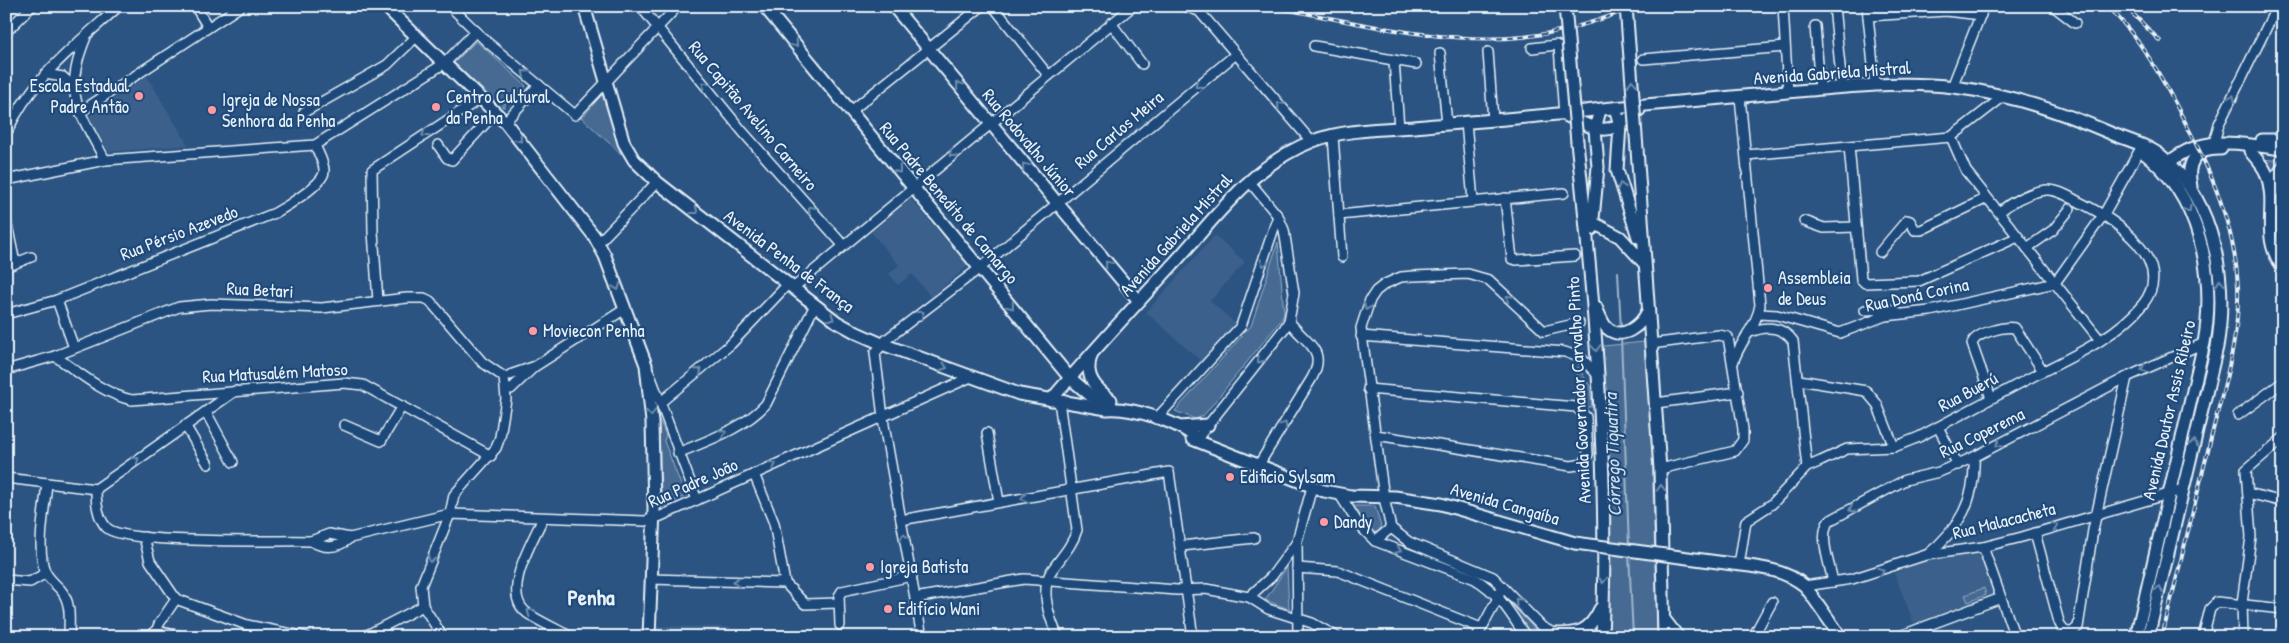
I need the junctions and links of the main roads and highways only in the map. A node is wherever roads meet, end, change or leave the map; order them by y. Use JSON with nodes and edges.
{"nodes":[{"id":1,"x":385,"y":6,"type":"edge"},
{"id":2,"x":584,"y":6,"type":"edge"},
{"id":3,"x":893,"y":6,"type":"edge"},
{"id":4,"x":1566,"y":6,"type":"edge"},
{"id":5,"x":1626,"y":6,"type":"edge"},
{"id":6,"x":771,"y":9,"type":"edge"},
{"id":7,"x":1645,"y":105,"type":"junction"},
{"id":8,"x":1615,"y":108,"type":"junction"},
{"id":9,"x":1600,"y":110,"type":"junction"},
{"id":10,"x":1564,"y":115,"type":"junction"},
{"id":11,"x":1620,"y":125,"type":"junction"},
{"id":12,"x":1595,"y":129,"type":"junction"},
{"id":13,"x":2283,"y":140,"type":"edge"},
{"id":14,"x":2228,"y":143,"type":"junction"},
{"id":15,"x":2138,"y":146,"type":"junction"},
{"id":16,"x":2283,"y":149,"type":"edge"},
{"id":17,"x":2186,"y":151,"type":"junction"},
{"id":18,"x":2154,"y":152,"type":"junction"},
{"id":19,"x":2250,"y":152,"type":"junction"},
{"id":20,"x":2283,"y":154,"type":"edge"},
{"id":21,"x":2165,"y":165,"type":"junction"},
{"id":22,"x":2283,"y":168,"type":"edge"},
{"id":23,"x":2192,"y":191,"type":"junction"},
{"id":24,"x":2270,"y":204,"type":"junction"},
{"id":25,"x":1589,"y":220,"type":"junction"},
{"id":26,"x":1644,"y":257,"type":"junction"},
{"id":27,"x":2283,"y":268,"type":"edge"},
{"id":28,"x":1592,"y":299,"type":"junction"},
{"id":29,"x":1139,"y":301,"type":"junction"},
{"id":30,"x":2209,"y":310,"type":"junction"},
{"id":31,"x":1648,"y":311,"type":"junction"},
{"id":32,"x":2221,"y":311,"type":"junction"},
{"id":33,"x":2204,"y":343,"type":"junction"},
{"id":34,"x":2217,"y":348,"type":"junction"},
{"id":35,"x":1092,"y":354,"type":"junction"},
{"id":36,"x":1070,"y":378,"type":"junction"},
{"id":37,"x":1055,"y":401,"type":"junction"},
{"id":38,"x":1120,"y":408,"type":"junction"},
{"id":39,"x":1156,"y":419,"type":"junction"},
{"id":40,"x":1208,"y":425,"type":"road end"},
{"id":41,"x":1179,"y":426,"type":"junction"},
{"id":42,"x":1197,"y":439,"type":"junction"},
{"id":43,"x":1602,"y":602,"type":"junction"},
{"id":44,"x":1664,"y":619,"type":"junction"},
{"id":45,"x":1559,"y":635,"type":"edge"},
{"id":46,"x":1838,"y":635,"type":"edge"},
{"id":47,"x":649,"y":637,"type":"edge"},
{"id":48,"x":1602,"y":637,"type":"edge"},
{"id":49,"x":1664,"y":637,"type":"edge"},
{"id":50,"x":1678,"y":637,"type":"edge"},
{"id":51,"x":2136,"y":637,"type":"edge"},
{"id":52,"x":2148,"y":637,"type":"edge"}],
"edges":[{"from":1,"to":47,"type":"main road","one_way":true},
{"from":2,"to":37,"type":"main road","name":"Avenida Penha de França","one_way":true},
{"from":29,"to":3,"type":"main road","name":"Rua Rodovalho Júnior","one_way":true},
{"from":4,"to":25,"type":"main road","name":"Avenida Governador Carvalho Pinto","bridge":true},
{"from":26,"to":5,"type":"main road","one_way":true,"bridge":true},
{"from":6,"to":36,"type":"main road","name":"Rua Padre Benedito de Camargo","one_way":true},
{"from":7,"to":8,"type":"main road","name":"Avenida Gabriela Mistral"},
{"from":7,"to":11,"type":"main road"},
{"from":7,"to":15,"type":"main road","name":"Avenida Gabriela Mistral"},
{"from":8,"to":9,"type":"main road","name":"Avenida Gabriela Mistral"},
{"from":8,"to":11,"type":"main road"},
{"from":9,"to":10,"type":"main road","name":"Avenida Gabriela Mistral"},
{"from":9,"to":12,"type":"main road"},
{"from":10,"to":12,"type":"main road","name":"Avenida Gabriela Mistral"},
{"from":10,"to":29,"type":"main road","name":"Avenida Gabriela Mistral"},
{"from":11,"to":12,"type":"main road"},
{"from":26,"to":11,"type":"main road","one_way":true},
{"from":12,"to":25,"type":"main road"},
{"from":13,"to":14,"type":"main road"},
{"from":14,"to":16,"type":"main road"},
{"from":14,"to":17,"type":"main road"},
{"from":15,"to":18,"type":"main road","name":"Avenida Gabriela Mistral"},
{"from":15,"to":21,"type":"main road","name":"Avenida Gabriela Mistral"},
{"from":17,"to":18,"type":"main road"},
{"from":17,"to":21,"type":"main road"},
{"from":18,"to":21,"type":"main road","name":"Avenida Gabriela Mistral"},
{"from":19,"to":20,"type":"main road"},
{"from":19,"to":23,"type":"main road"},
{"from":19,"to":24,"type":"main road"},
{"from":21,"to":23,"type":"main road"},
{"from":21,"to":30,"type":"main road","name":"Avenida Doutor Assis Ribeiro","one_way":true},
{"from":22,"to":24,"type":"main road"},
{"from":32,"to":23,"type":"main road","name":"Avenida Doutor Assis Ribeiro","one_way":true},
{"from":24,"to":27,"type":"main road"},
{"from":25,"to":26,"type":"main road"},
{"from":25,"to":28,"type":"main road","name":"Avenida Governador Carvalho Pinto"},
{"from":26,"to":31,"type":"main road"},
{"from":28,"to":31,"type":"main road"},
{"from":28,"to":43,"type":"main road","name":"Avenida Governador Carvalho Pinto","one_way":true},
{"from":29,"to":35,"type":"main road","name":"Avenida Gabriela Mistral"},
{"from":30,"to":32,"type":"main road"},
{"from":30,"to":33,"type":"main road","name":"Avenida Doutor Assis Ribeiro"},
{"from":44,"to":31,"type":"main road","one_way":true},
{"from":32,"to":34,"type":"main road","name":"Avenida Doutor Assis Ribeiro"},
{"from":33,"to":34,"type":"main road"},
{"from":33,"to":51,"type":"main road","name":"Avenida Doutor Assis Ribeiro"},
{"from":52,"to":34,"type":"main road","name":"Avenida Doutor Assis Ribeiro","one_way":true},
{"from":35,"to":36,"type":"main road","name":"Avenida Gabriela Mistral"},
{"from":35,"to":38,"type":"main road"},
{"from":36,"to":37,"type":"main road","name":"Avenida Gabriela Mistral"},
{"from":36,"to":38,"type":"main road","name":"Rua Padre Benedito de Camargo"},
{"from":37,"to":38,"type":"main road","name":"Avenida Cangaíba"},
{"from":38,"to":39,"type":"main road","name":"Avenida Cangaíba"},
{"from":39,"to":41,"type":"main road","name":"Avenida Cangaíba"},
{"from":39,"to":42,"type":"main road","name":"Avenida Cangaíba"},
{"from":40,"to":41,"type":"main road"},
{"from":41,"to":42,"type":"main road","name":"Avenida Cangaíba"},
{"from":42,"to":46,"type":"main road","name":"Avenida Cangaíba","bridge":true},
{"from":43,"to":45,"type":"main road"},
{"from":43,"to":48,"type":"main road","name":"Avenida Governador Carvalho Pinto"},
{"from":44,"to":49,"type":"main road"},
{"from":44,"to":50,"type":"main road"}]}
